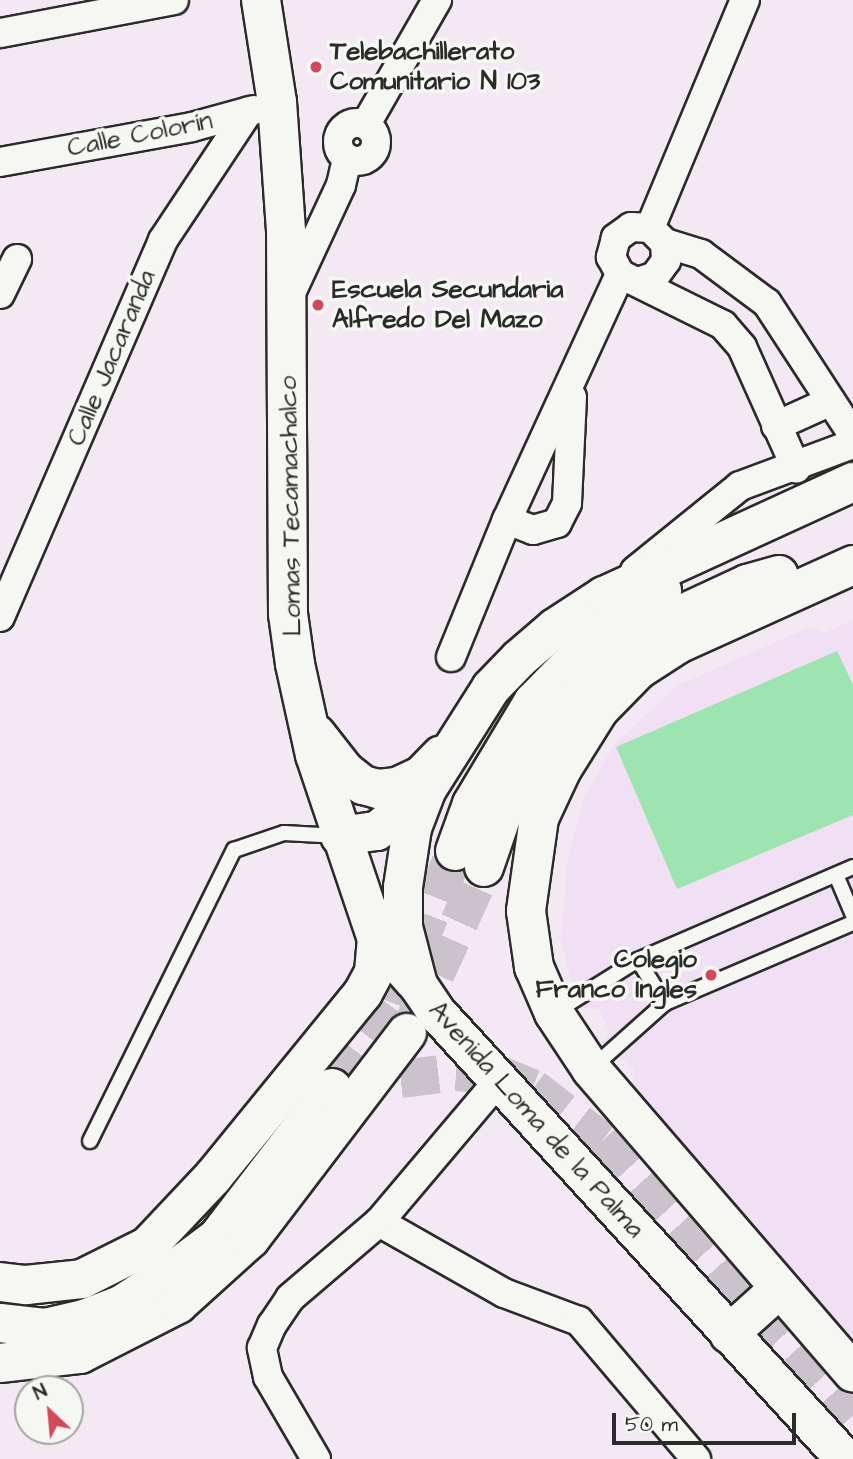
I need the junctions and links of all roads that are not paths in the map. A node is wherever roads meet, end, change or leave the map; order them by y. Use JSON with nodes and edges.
{"nodes":[{"id":1,"x":174,"y":0,"type":"edge"},
{"id":2,"x":261,"y":0,"type":"edge"},
{"id":3,"x":437,"y":0,"type":"edge"},
{"id":4,"x":745,"y":0,"type":"edge"},
{"id":5,"x":0,"y":33,"type":"edge"},
{"id":6,"x":263,"y":107,"type":"junction"},
{"id":7,"x":0,"y":162,"type":"edge"},
{"id":8,"x":658,"y":235,"type":"junction"},
{"id":9,"x":17,"y":259,"type":"dead end"},
{"id":10,"x":629,"y":278,"type":"junction"},
{"id":11,"x":0,"y":294,"type":"edge"},
{"id":12,"x":287,"y":301,"type":"junction"},
{"id":13,"x":572,"y":384,"type":"junction"},
{"id":14,"x":831,"y":401,"type":"junction"},
{"id":15,"x":776,"y":426,"type":"junction"},
{"id":16,"x":853,"y":435,"type":"edge"},
{"id":17,"x":853,"y":444,"type":"edge"},
{"id":18,"x":796,"y":468,"type":"junction"},
{"id":19,"x":841,"y":488,"type":"edge"},
{"id":20,"x":507,"y":520,"type":"junction"},
{"id":21,"x":853,"y":565,"type":"edge"},
{"id":22,"x":604,"y":596,"type":"junction"},
{"id":23,"x":0,"y":617,"type":"edge"},
{"id":24,"x":451,"y":657,"type":"dead end"},
{"id":25,"x":306,"y":722,"type":"junction"},
{"id":26,"x":463,"y":730,"type":"junction"},
{"id":27,"x":427,"y":789,"type":"junction"},
{"id":28,"x":340,"y":836,"type":"junction"},
{"id":29,"x":853,"y":867,"type":"edge"},
{"id":30,"x":836,"y":874,"type":"junction"},
{"id":31,"x":853,"y":915,"type":"edge"},
{"id":32,"x":853,"y":923,"type":"edge"},
{"id":33,"x":377,"y":939,"type":"junction"},
{"id":34,"x":638,"y":960,"type":"junction"},
{"id":35,"x":418,"y":985,"type":"junction"},
{"id":36,"x":665,"y":1003,"type":"junction"},
{"id":37,"x":554,"y":1013,"type":"junction"},
{"id":38,"x":407,"y":1034,"type":"tunnel mouth"},
{"id":39,"x":591,"y":1069,"type":"junction"},
{"id":40,"x":390,"y":1075,"type":"dead end"},
{"id":41,"x":500,"y":1079,"type":"junction"},
{"id":42,"x":343,"y":1096,"type":"junction"},
{"id":43,"x":295,"y":1115,"type":"dead end"},
{"id":44,"x":90,"y":1141,"type":"dead end"},
{"id":45,"x":379,"y":1222,"type":"junction"},
{"id":46,"x":0,"y":1282,"type":"edge"},
{"id":47,"x":779,"y":1289,"type":"junction"},
{"id":48,"x":0,"y":1302,"type":"edge"},
{"id":49,"x":0,"y":1323,"type":"edge"},
{"id":50,"x":729,"y":1334,"type":"junction"},
{"id":51,"x":0,"y":1363,"type":"edge"},
{"id":52,"x":853,"y":1372,"type":"edge"},
{"id":53,"x":317,"y":1459,"type":"edge"},
{"id":54,"x":696,"y":1459,"type":"edge"},
{"id":55,"x":845,"y":1459,"type":"edge"}],
"edges":[{"from":1,"to":5,"type":"street"},
{"from":2,"to":6,"type":"main road","name":"Lomas Tecamachalco"},
{"from":3,"to":12,"type":"street"},
{"from":4,"to":8,"type":"street"},
{"from":6,"to":7,"type":"street","name":"Calle Colorín"},
{"from":6,"to":12,"type":"main road","name":"Lomas Tecamachalco"},
{"from":6,"to":23,"type":"street","name":"Calle Jacaranda"},
{"from":8,"to":10,"type":"street"},
{"from":8,"to":10,"type":"street"},
{"from":8,"to":14,"type":"street"},
{"from":9,"to":11,"type":"street"},
{"from":10,"to":13,"type":"street"},
{"from":10,"to":15,"type":"street"},
{"from":12,"to":25,"type":"main road","name":"Lomas Tecamachalco"},
{"from":13,"to":20,"type":"street"},
{"from":13,"to":20,"type":"street"},
{"from":14,"to":15,"type":"street"},
{"from":14,"to":16,"type":"street"},
{"from":15,"to":18,"type":"street"},
{"from":17,"to":18,"type":"street"},
{"from":18,"to":22,"type":"street"},
{"from":19,"to":21,"type":"main road"},
{"from":19,"to":22,"type":"main road","name":"Avenida Loma de la Palma"},
{"from":20,"to":24,"type":"street"},
{"from":21,"to":37,"type":"main road"},
{"from":22,"to":26,"type":"main road","name":"Avenida Loma de la Palma"},
{"from":25,"to":26,"type":"main road"},
{"from":25,"to":28,"type":"main road","name":"Lomas Tecamachalco"},
{"from":26,"to":27,"type":"main road","name":"Avenida Loma de la Palma"},
{"from":27,"to":28,"type":"main road"},
{"from":27,"to":35,"type":"main road","name":"Avenida Loma de la Palma"},
{"from":28,"to":33,"type":"main road","name":"Lomas Tecamachalco"},
{"from":28,"to":44,"type":"lane"},
{"from":29,"to":30,"type":"lane"},
{"from":30,"to":31,"type":"lane"},
{"from":30,"to":34,"type":"lane"},
{"from":32,"to":36,"type":"lane"},
{"from":33,"to":35,"type":"main road","name":"Lomas Tecamachalco"},
{"from":33,"to":46,"type":"main road"},
{"from":34,"to":36,"type":"lane"},
{"from":34,"to":37,"type":"lane"},
{"from":35,"to":41,"type":"main road","name":"Avenida Loma de la Palma"},
{"from":36,"to":39,"type":"lane"},
{"from":37,"to":39,"type":"main road"},
{"from":38,"to":42,"type":"main road"},
{"from":39,"to":47,"type":"main road"},
{"from":40,"to":42,"type":"main road"},
{"from":41,"to":45,"type":"street"},
{"from":41,"to":50,"type":"main road","name":"Avenida Loma de la Palma"},
{"from":42,"to":49,"type":"main road"},
{"from":42,"to":51,"type":"main road"},
{"from":43,"to":48,"type":"main road"},
{"from":45,"to":53,"type":"street"},
{"from":45,"to":54,"type":"street"},
{"from":47,"to":50,"type":"main road"},
{"from":47,"to":52,"type":"main road"},
{"from":50,"to":55,"type":"main road","name":"Avenida Loma de la Palma"}]}
